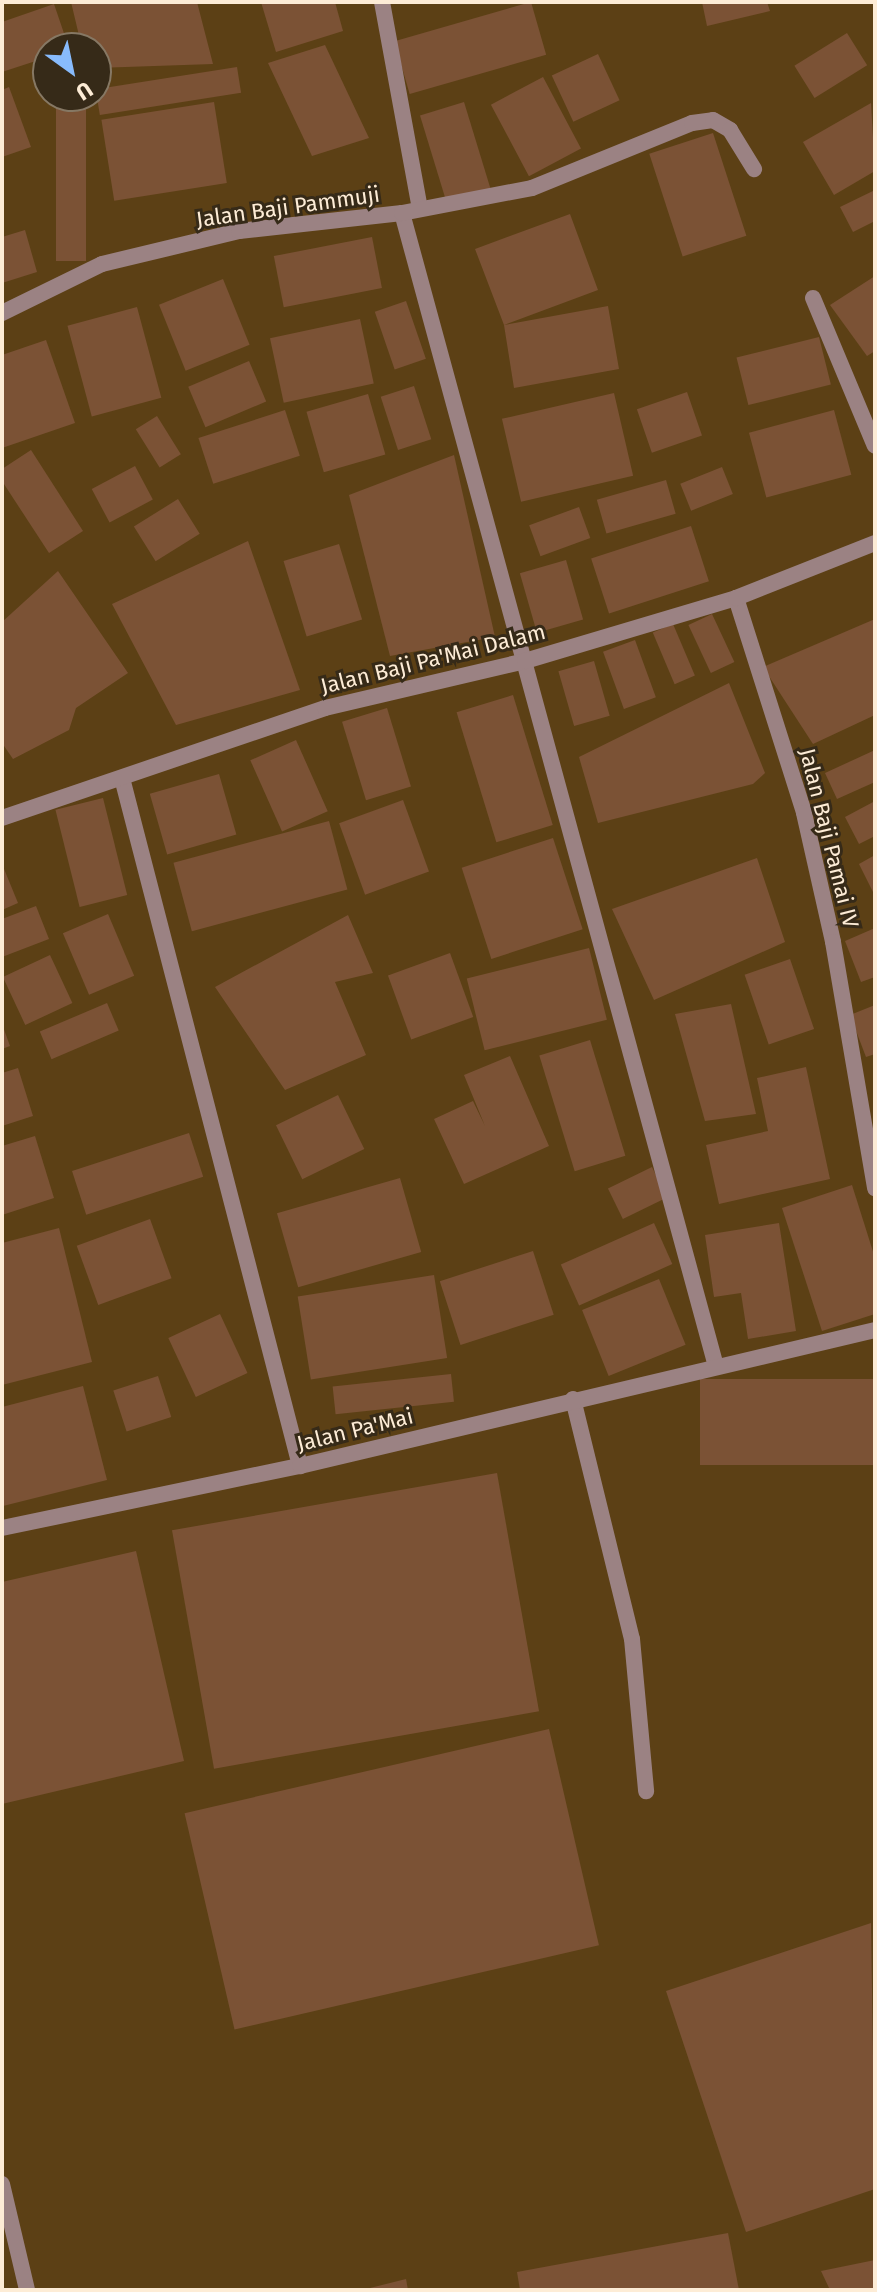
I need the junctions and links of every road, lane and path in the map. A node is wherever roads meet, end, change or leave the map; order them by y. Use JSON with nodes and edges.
{"nodes":[{"id":1,"x":382,"y":2,"type":"edge"},
{"id":2,"x":754,"y":169,"type":"dead end"},
{"id":3,"x":420,"y":209,"type":"junction"},
{"id":4,"x":402,"y":213,"type":"junction"},
{"id":5,"x":813,"y":298,"type":"dead end"},
{"id":6,"x":2,"y":313,"type":"edge"},
{"id":7,"x":875,"y":446,"type":"edge"},
{"id":8,"x":875,"y":543,"type":"edge"},
{"id":9,"x":736,"y":598,"type":"junction"},
{"id":10,"x":525,"y":661,"type":"junction"},
{"id":11,"x":122,"y":778,"type":"junction"},
{"id":12,"x":2,"y":818,"type":"edge"},
{"id":13,"x":875,"y":1188,"type":"edge"},
{"id":14,"x":875,"y":1330,"type":"edge"},
{"id":15,"x":715,"y":1363,"type":"junction"},
{"id":16,"x":573,"y":1399,"type":"junction"},
{"id":17,"x":300,"y":1466,"type":"junction"},
{"id":18,"x":2,"y":1528,"type":"edge"},
{"id":19,"x":646,"y":1791,"type":"dead end"},
{"id":20,"x":2,"y":2184,"type":"edge"},
{"id":21,"x":27,"y":2290,"type":"edge"}],
"edges":[{"from":1,"to":3,"type":"street"},
{"from":2,"to":3,"type":"street","name":"Jalan Baji Pammuji"},
{"from":3,"to":4,"type":"street","name":"Jalan Baji Pammuji"},
{"from":4,"to":6,"type":"street","name":"Jalan Baji Pammuji"},
{"from":4,"to":10,"type":"street"},
{"from":5,"to":7,"type":"street"},
{"from":8,"to":9,"type":"street","name":"Jalan Baji Pa'Mai Dalam"},
{"from":9,"to":10,"type":"street","name":"Jalan Baji Pa'Mai Dalam"},
{"from":9,"to":13,"type":"street","name":"Jalan Baji Pamai IV"},
{"from":10,"to":11,"type":"street","name":"Jalan Baji Pa'Mai Dalam"},
{"from":10,"to":15,"type":"street"},
{"from":11,"to":12,"type":"street","name":"Jalan Baji Pa'Mai Dalam"},
{"from":11,"to":17,"type":"street"},
{"from":14,"to":15,"type":"street","name":"Jalan Pa'Mai"},
{"from":15,"to":16,"type":"street","name":"Jalan Pa'Mai"},
{"from":16,"to":17,"type":"street","name":"Jalan Pa'Mai"},
{"from":16,"to":19,"type":"street"},
{"from":17,"to":18,"type":"street","name":"Jalan Pa'Mai"},
{"from":20,"to":21,"type":"street"}]}
